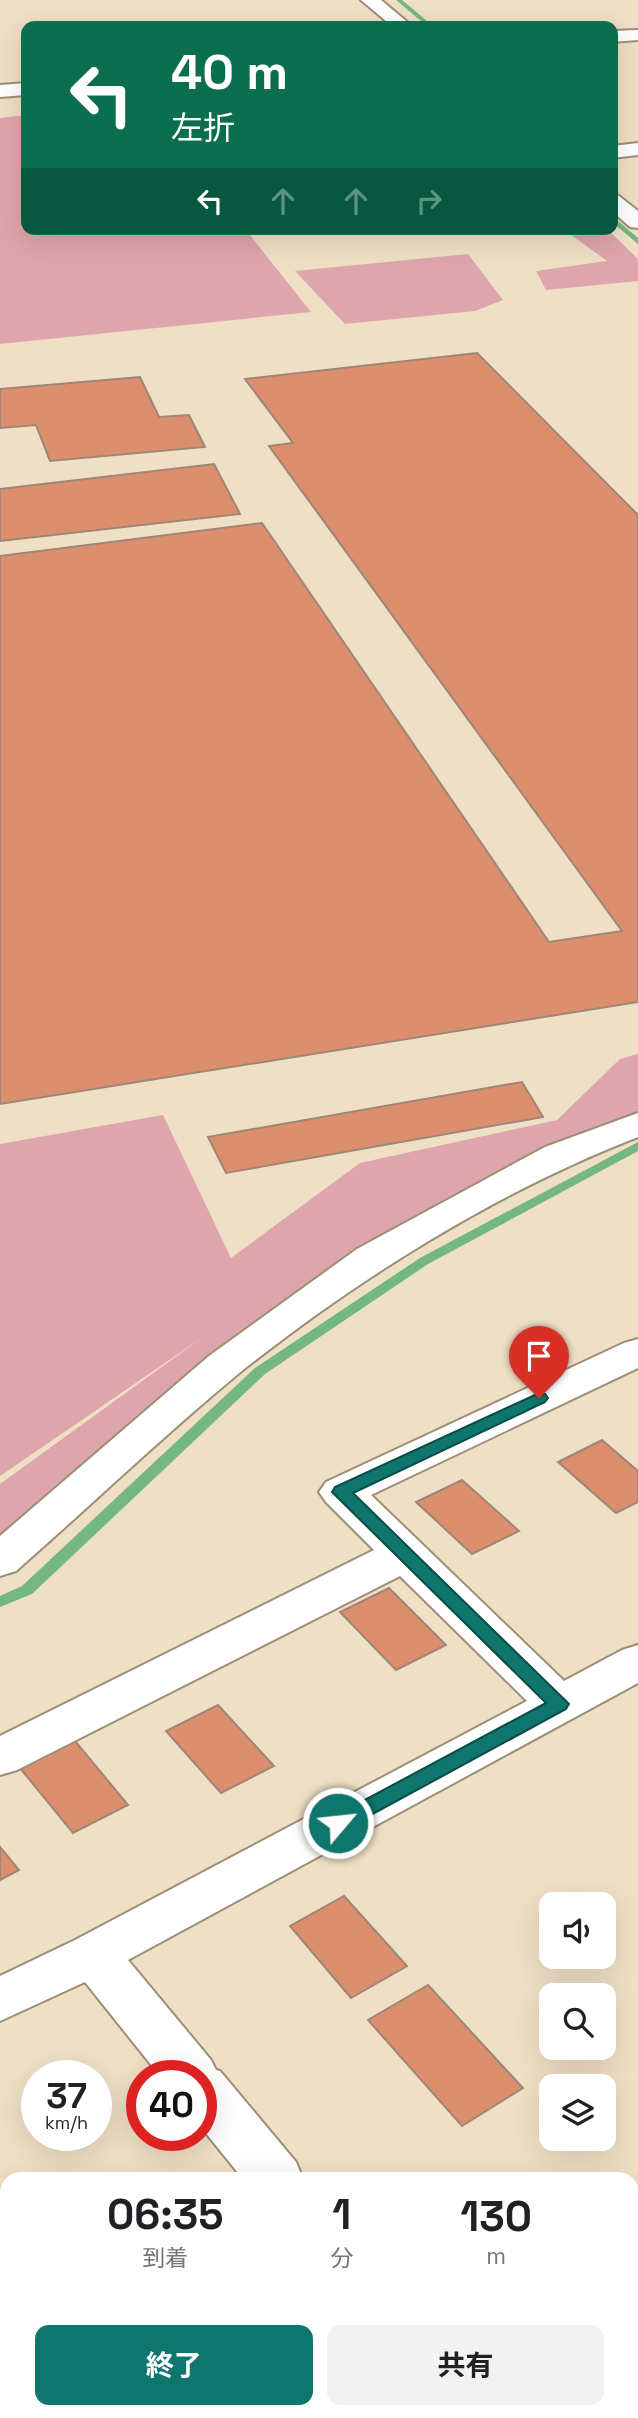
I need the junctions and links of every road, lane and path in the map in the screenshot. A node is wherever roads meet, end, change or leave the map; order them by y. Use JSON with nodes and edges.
{"nodes":[{"id":1,"x":370,"y":0,"type":"edge"},
{"id":2,"x":397,"y":21,"type":"edge"},
{"id":3,"x":638,"y":35,"type":"edge"},
{"id":4,"x":618,"y":37,"type":"edge"},
{"id":5,"x":21,"y":90,"type":"edge"},
{"id":6,"x":0,"y":92,"type":"edge"},
{"id":7,"x":638,"y":149,"type":"edge"},
{"id":8,"x":618,"y":151,"type":"edge"},
{"id":9,"x":618,"y":205,"type":"edge"},
{"id":10,"x":638,"y":222,"type":"edge"},
{"id":11,"x":638,"y":1124,"type":"edge"},
{"id":12,"x":638,"y":1352,"type":"edge"},
{"id":13,"x":405,"y":1554,"type":"junction"},
{"id":14,"x":0,"y":1560,"type":"edge"},
{"id":15,"x":638,"y":1662,"type":"edge"},
{"id":16,"x":559,"y":1704,"type":"junction"},
{"id":17,"x":0,"y":1757,"type":"edge"},
{"id":18,"x":93,"y":1955,"type":"junction"},
{"id":19,"x":0,"y":2000,"type":"edge"},
{"id":20,"x":178,"y":2060,"type":"edge"},
{"id":21,"x":217,"y":2107,"type":"edge"},
{"id":22,"x":270,"y":2172,"type":"edge"}],
"edges":[{"from":1,"to":2,"type":"street"},
{"from":3,"to":4,"type":"street"},
{"from":5,"to":6,"type":"street"},
{"from":7,"to":8,"type":"street"},
{"from":9,"to":10,"type":"street"},
{"from":11,"to":14,"type":"street"},
{"from":12,"to":13,"type":"street"},
{"from":13,"to":16,"type":"street"},
{"from":13,"to":17,"type":"street"},
{"from":15,"to":16,"type":"street"},
{"from":16,"to":18,"type":"street"},
{"from":18,"to":19,"type":"street"},
{"from":18,"to":20,"type":"street"},
{"from":21,"to":22,"type":"street"}]}
